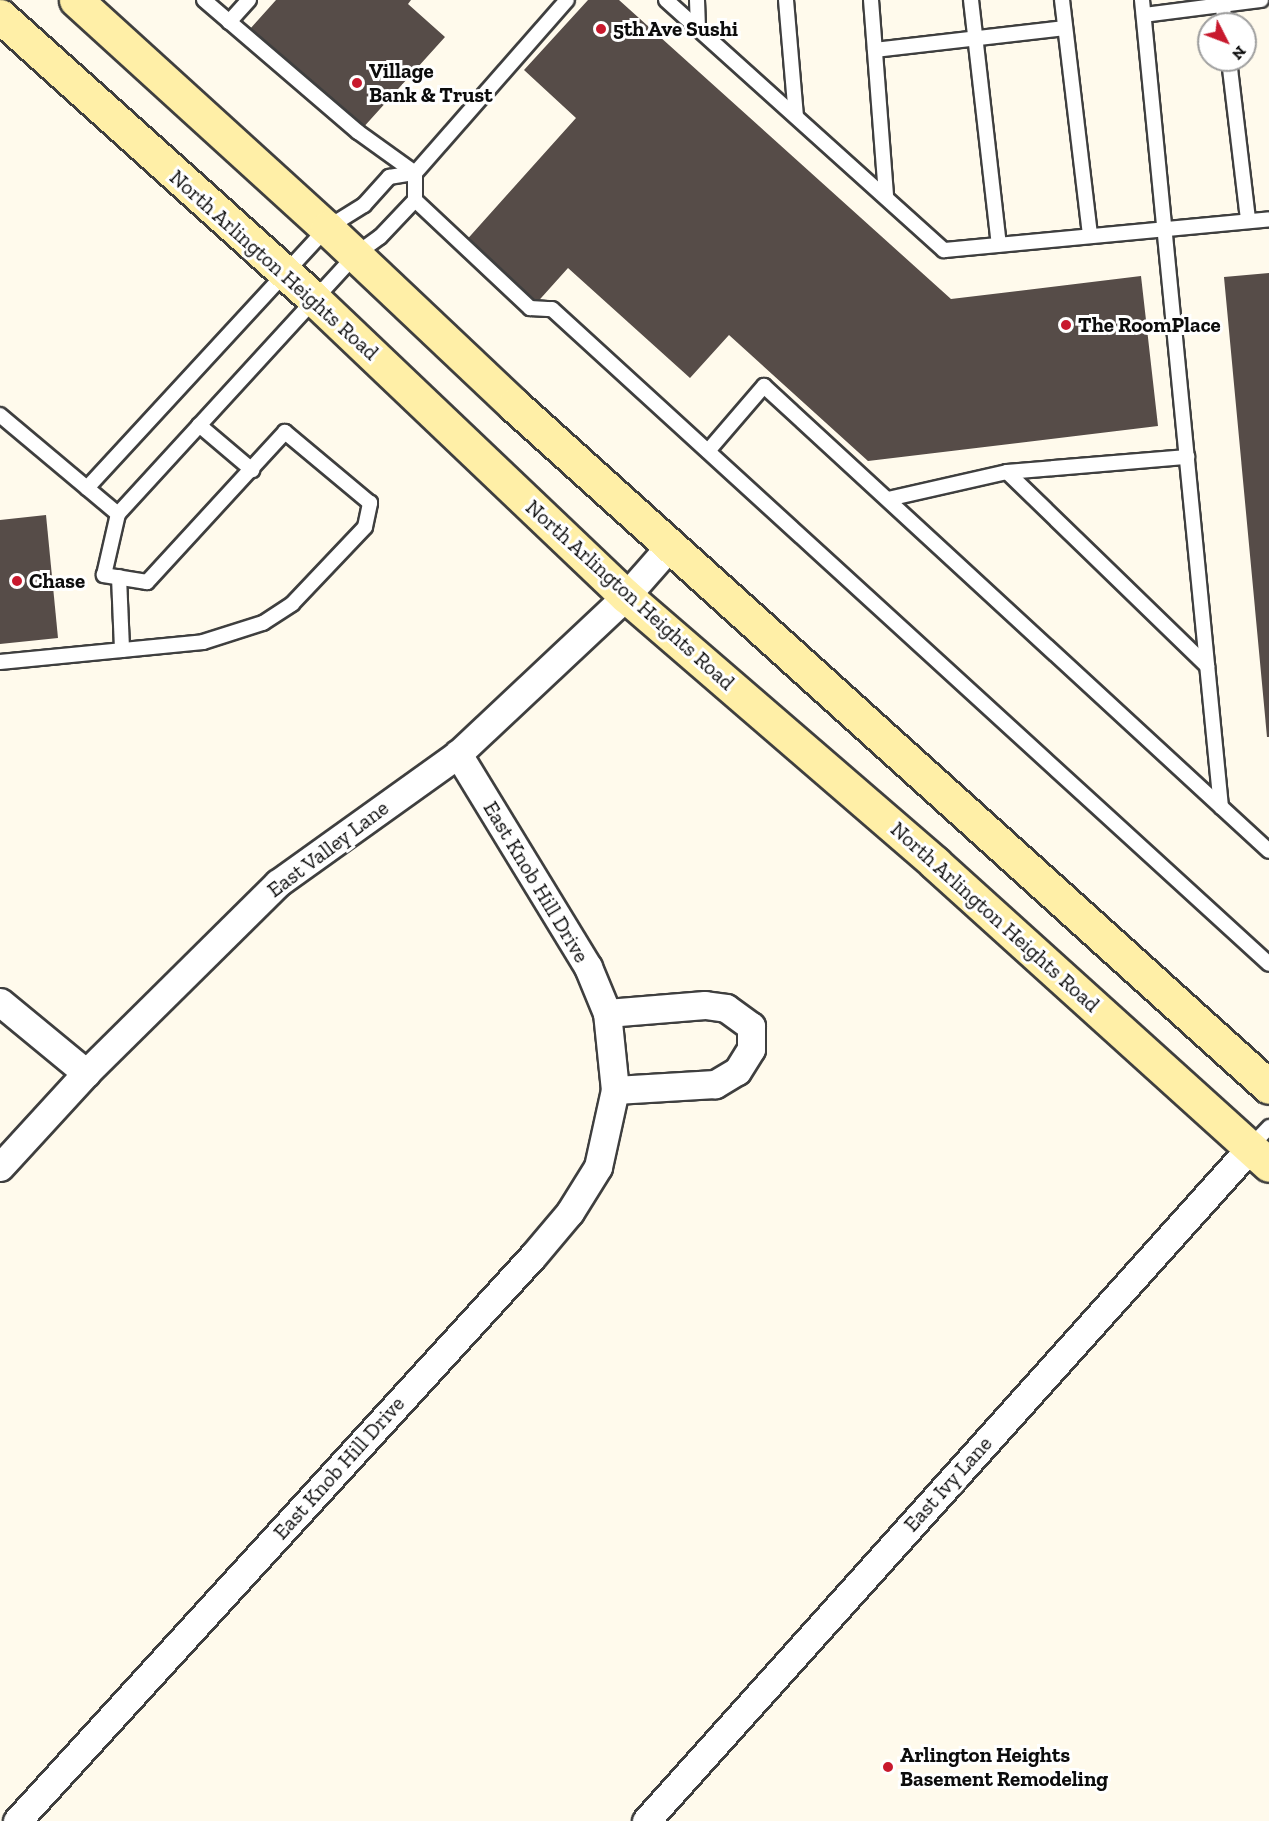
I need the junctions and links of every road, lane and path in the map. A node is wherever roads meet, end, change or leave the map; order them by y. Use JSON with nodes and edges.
{"nodes":[{"id":1,"x":76,"y":0,"type":"edge"},
{"id":2,"x":204,"y":0,"type":"edge"},
{"id":3,"x":249,"y":0,"type":"edge"},
{"id":4,"x":567,"y":0,"type":"edge"},
{"id":5,"x":666,"y":0,"type":"edge"},
{"id":6,"x":696,"y":0,"type":"edge"},
{"id":7,"x":786,"y":0,"type":"edge"},
{"id":8,"x":871,"y":0,"type":"edge"},
{"id":9,"x":971,"y":0,"type":"edge"},
{"id":10,"x":1062,"y":0,"type":"edge"},
{"id":11,"x":1142,"y":0,"type":"edge"},
{"id":12,"x":1261,"y":0,"type":"edge"},
{"id":13,"x":1222,"y":2,"type":"edge"},
{"id":14,"x":1144,"y":15,"type":"junction"},
{"id":15,"x":0,"y":16,"type":"edge"},
{"id":16,"x":230,"y":22,"type":"junction"},
{"id":17,"x":1065,"y":28,"type":"junction"},
{"id":18,"x":698,"y":29,"type":"junction"},
{"id":19,"x":976,"y":39,"type":"junction"},
{"id":20,"x":875,"y":50,"type":"junction"},
{"id":21,"x":1230,"y":72,"type":"edge"},
{"id":22,"x":796,"y":116,"type":"junction"},
{"id":23,"x":415,"y":173,"type":"junction"},
{"id":24,"x":886,"y":197,"type":"junction"},
{"id":25,"x":415,"y":200,"type":"junction"},
{"id":26,"x":1269,"y":219,"type":"edge"},
{"id":27,"x":1248,"y":220,"type":"junction"},
{"id":28,"x":327,"y":228,"type":"junction"},
{"id":29,"x":1164,"y":228,"type":"junction"},
{"id":30,"x":1090,"y":235,"type":"junction"},
{"id":31,"x":999,"y":244,"type":"junction"},
{"id":32,"x":355,"y":255,"type":"junction"},
{"id":33,"x":286,"y":274,"type":"junction"},
{"id":34,"x":315,"y":300,"type":"junction"},
{"id":35,"x":0,"y":415,"type":"edge"},
{"id":36,"x":199,"y":425,"type":"junction"},
{"id":37,"x":708,"y":451,"type":"junction"},
{"id":38,"x":1187,"y":458,"type":"junction"},
{"id":39,"x":252,"y":470,"type":"junction"},
{"id":40,"x":1007,"y":472,"type":"junction"},
{"id":41,"x":87,"y":488,"type":"junction"},
{"id":42,"x":888,"y":500,"type":"junction"},
{"id":43,"x":118,"y":514,"type":"junction"},
{"id":44,"x":670,"y":546,"type":"junction"},
{"id":45,"x":119,"y":578,"type":"junction"},
{"id":46,"x":626,"y":596,"type":"junction"},
{"id":47,"x":122,"y":650,"type":"junction"},
{"id":48,"x":0,"y":662,"type":"edge"},
{"id":49,"x":1207,"y":666,"type":"junction"},
{"id":50,"x":458,"y":754,"type":"junction"},
{"id":51,"x":1221,"y":807,"type":"junction"},
{"id":52,"x":1269,"y":851,"type":"edge"},
{"id":53,"x":1269,"y":964,"type":"edge"},
{"id":54,"x":0,"y":1002,"type":"edge"},
{"id":55,"x":607,"y":1013,"type":"junction"},
{"id":56,"x":86,"y":1074,"type":"junction"},
{"id":57,"x":1269,"y":1086,"type":"edge"},
{"id":58,"x":615,"y":1090,"type":"junction"},
{"id":59,"x":1263,"y":1146,"type":"edge"},
{"id":60,"x":0,"y":1167,"type":"edge"},
{"id":61,"x":17,"y":1821,"type":"edge"},
{"id":62,"x":646,"y":1821,"type":"edge"}],
"edges":[{"from":1,"to":28,"type":"main road"},
{"from":2,"to":16,"type":"lane"},
{"from":3,"to":16,"type":"lane"},
{"from":4,"to":23,"type":"lane"},
{"from":5,"to":18,"type":"lane"},
{"from":6,"to":18,"type":"lane"},
{"from":7,"to":22,"type":"lane"},
{"from":8,"to":20,"type":"lane"},
{"from":9,"to":19,"type":"lane"},
{"from":10,"to":17,"type":"lane"},
{"from":11,"to":14,"type":"lane"},
{"from":12,"to":13,"type":"lane"},
{"from":13,"to":14,"type":"lane"},
{"from":14,"to":29,"type":"lane"},
{"from":15,"to":33,"type":"main road","name":"North Arlington Heights Road"},
{"from":16,"to":23,"type":"lane"},
{"from":17,"to":19,"type":"lane"},
{"from":17,"to":30,"type":"lane"},
{"from":18,"to":22,"type":"lane"},
{"from":19,"to":20,"type":"lane"},
{"from":19,"to":31,"type":"lane"},
{"from":20,"to":24,"type":"lane"},
{"from":21,"to":27,"type":"lane"},
{"from":22,"to":24,"type":"lane"},
{"from":23,"to":25,"type":"lane"},
{"from":23,"to":28,"type":"lane"},
{"from":24,"to":31,"type":"lane"},
{"from":25,"to":32,"type":"lane"},
{"from":25,"to":37,"type":"lane"},
{"from":26,"to":27,"type":"lane"},
{"from":27,"to":29,"type":"lane"},
{"from":28,"to":32,"type":"main road"},
{"from":28,"to":33,"type":"lane"},
{"from":29,"to":30,"type":"lane"},
{"from":29,"to":38,"type":"lane"},
{"from":30,"to":31,"type":"lane"},
{"from":32,"to":34,"type":"lane"},
{"from":32,"to":44,"type":"main road"},
{"from":33,"to":34,"type":"main road","name":"North Arlington Heights Road"},
{"from":33,"to":41,"type":"lane"},
{"from":34,"to":36,"type":"lane"},
{"from":34,"to":46,"type":"main road","name":"North Arlington Heights Road"},
{"from":35,"to":41,"type":"lane"},
{"from":36,"to":39,"type":"lane"},
{"from":36,"to":43,"type":"lane"},
{"from":37,"to":42,"type":"lane"},
{"from":37,"to":53,"type":"lane"},
{"from":38,"to":40,"type":"lane"},
{"from":38,"to":49,"type":"lane"},
{"from":39,"to":45,"type":"lane"},
{"from":39,"to":47,"type":"lane"},
{"from":40,"to":42,"type":"lane"},
{"from":40,"to":49,"type":"lane"},
{"from":41,"to":43,"type":"lane"},
{"from":42,"to":51,"type":"lane"},
{"from":43,"to":45,"type":"lane"},
{"from":44,"to":46,"type":"street","name":"East Valley Lane"},
{"from":44,"to":57,"type":"main road"},
{"from":45,"to":47,"type":"lane"},
{"from":46,"to":50,"type":"street","name":"East Valley Lane"},
{"from":46,"to":59,"type":"main road","name":"North Arlington Heights Road"},
{"from":47,"to":48,"type":"lane"},
{"from":49,"to":51,"type":"lane"},
{"from":50,"to":55,"type":"street","name":"East Knob Hill Drive"},
{"from":50,"to":56,"type":"street","name":"East Valley Lane"},
{"from":51,"to":52,"type":"lane"},
{"from":54,"to":56,"type":"street"},
{"from":55,"to":58,"type":"street","name":"East Knob Hill Drive"},
{"from":55,"to":58,"type":"street"},
{"from":56,"to":60,"type":"street","name":"East Valley Lane"},
{"from":58,"to":61,"type":"street","name":"East Knob Hill Drive"},
{"from":59,"to":62,"type":"street","name":"East Ivy Lane"}]}
